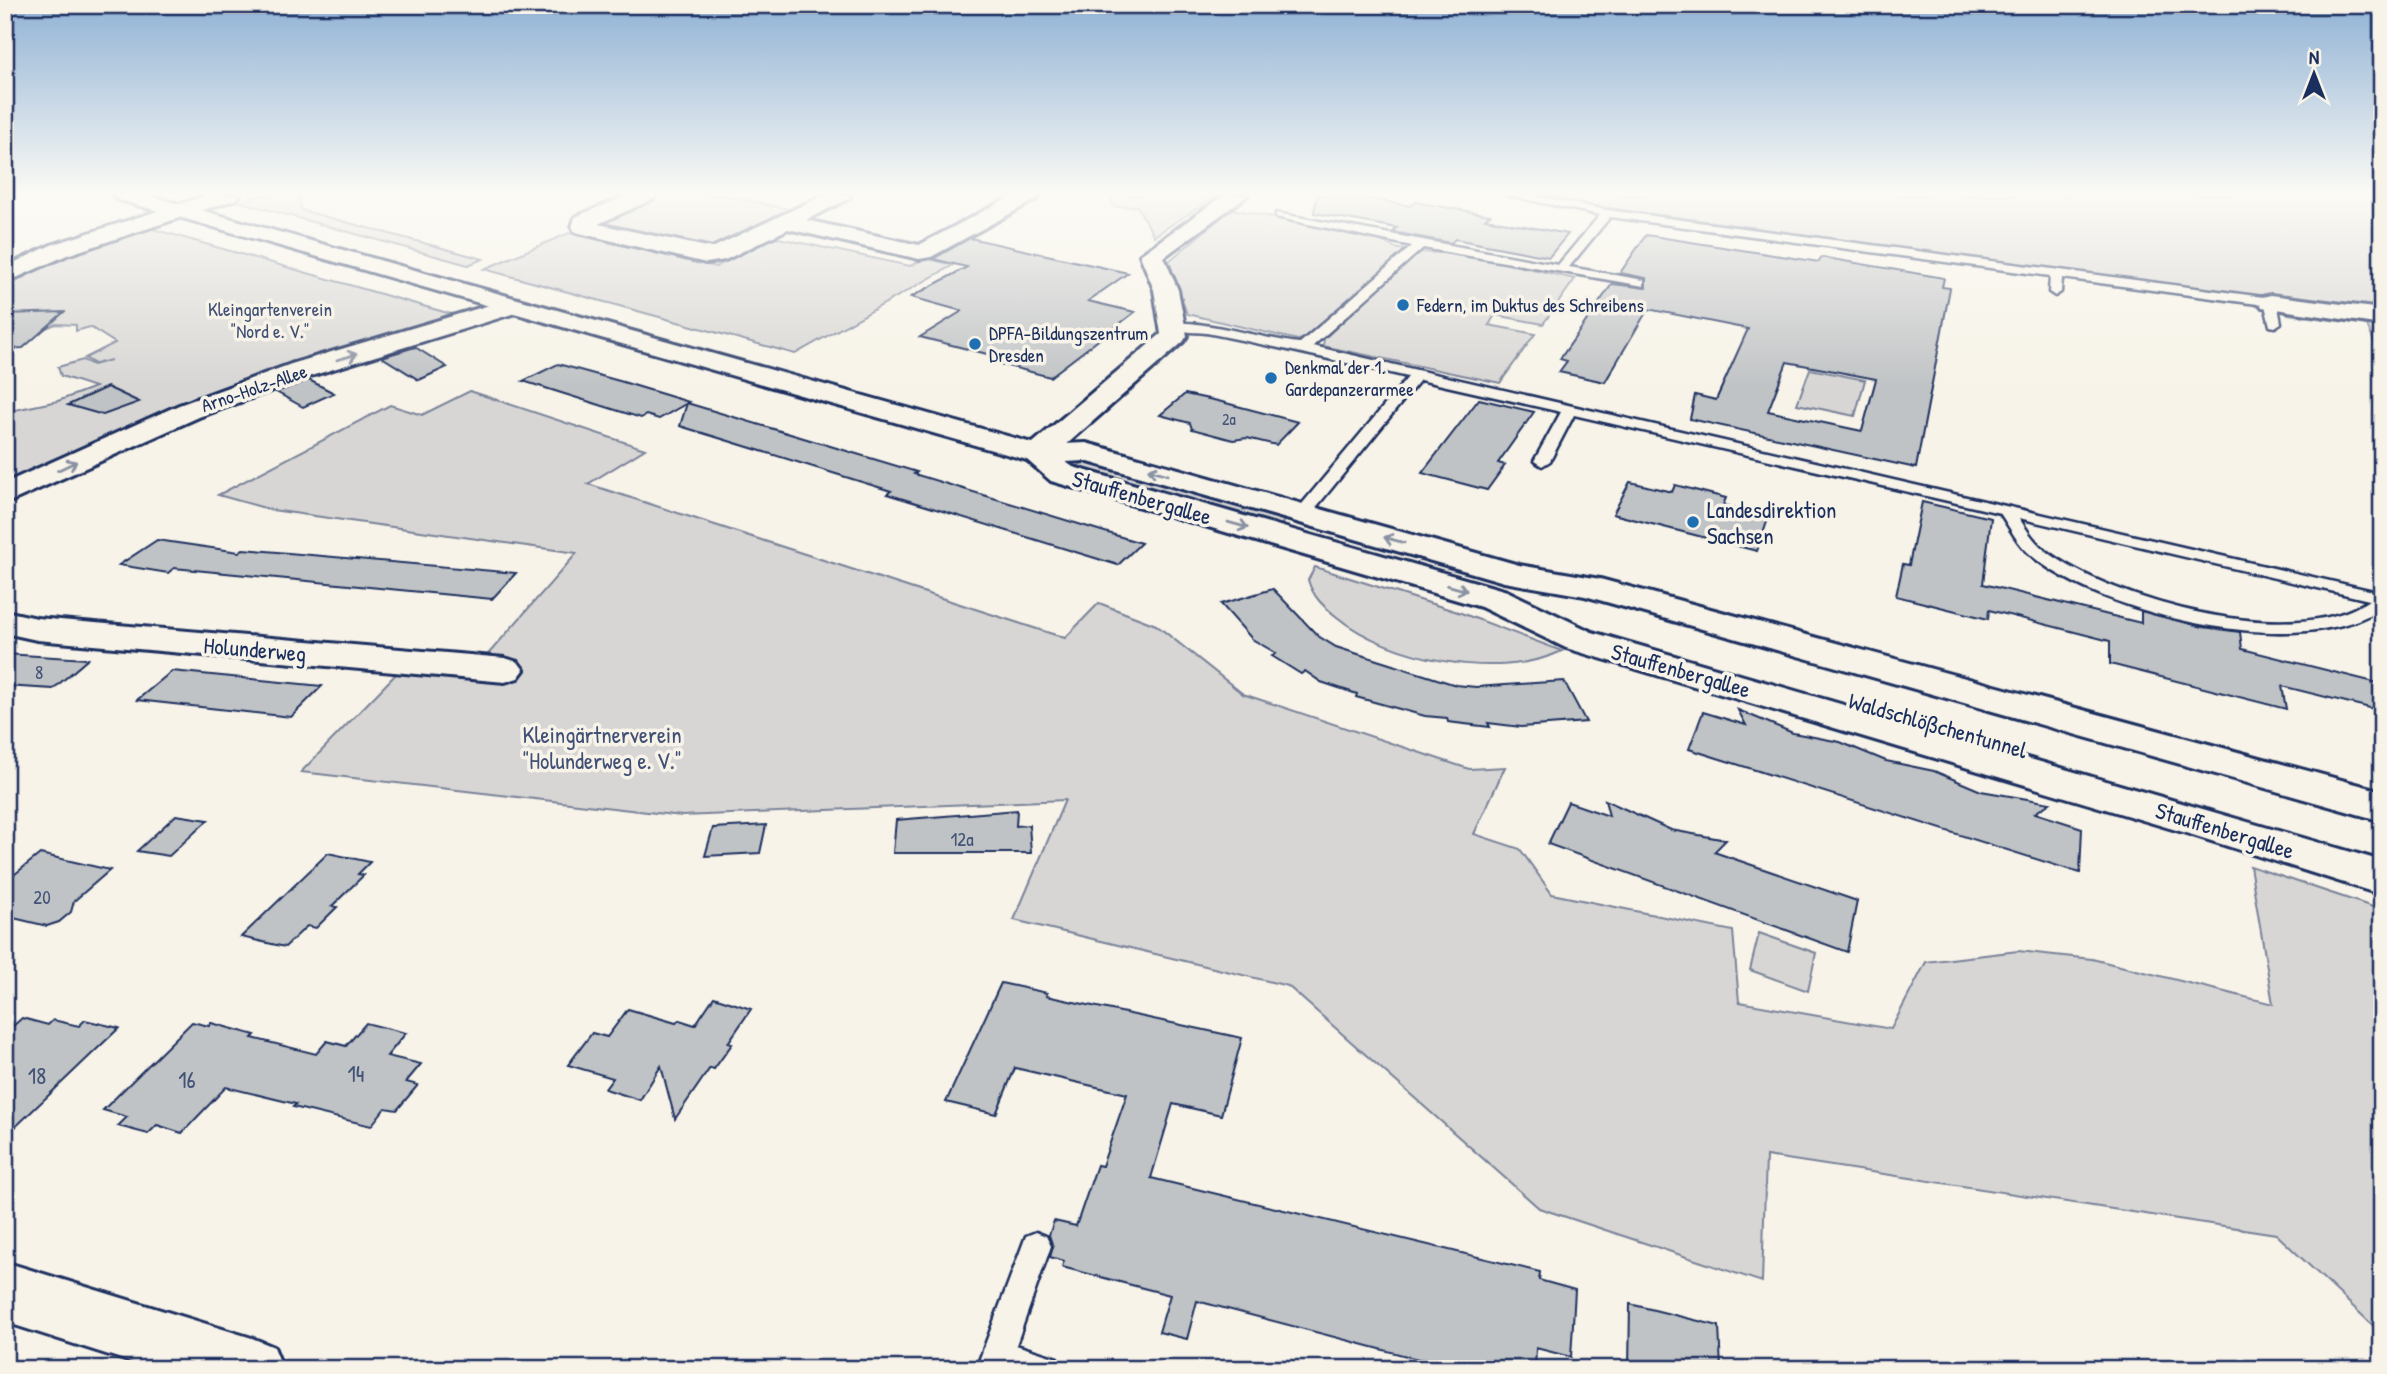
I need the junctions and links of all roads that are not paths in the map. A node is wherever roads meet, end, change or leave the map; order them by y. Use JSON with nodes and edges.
{"nodes":[{"id":1,"x":40,"y":259,"type":"edge"},
{"id":2,"x":349,"y":259,"type":"edge"},
{"id":3,"x":1154,"y":259,"type":"edge"},
{"id":4,"x":1404,"y":259,"type":"edge"},
{"id":5,"x":1510,"y":259,"type":"edge"},
{"id":6,"x":1569,"y":259,"type":"edge"},
{"id":7,"x":1946,"y":259,"type":"edge"},
{"id":8,"x":1562,"y":268,"type":"junction"},
{"id":9,"x":2056,"y":274,"type":"junction"},
{"id":10,"x":5,"y":276,"type":"edge"},
{"id":11,"x":1640,"y":282,"type":"dead end"},
{"id":12,"x":2055,"y":292,"type":"dead end"},
{"id":13,"x":513,"y":306,"type":"junction"},
{"id":14,"x":2273,"y":313,"type":"joint"},
{"id":15,"x":2382,"y":317,"type":"edge"},
{"id":16,"x":1172,"y":326,"type":"junction"},
{"id":17,"x":1306,"y":346,"type":"junction"},
{"id":18,"x":1416,"y":376,"type":"junction"},
{"id":19,"x":1569,"y":411,"type":"junction"},
{"id":20,"x":1038,"y":454,"type":"junction"},
{"id":21,"x":1542,"y":461,"type":"dead end"},
{"id":22,"x":5,"y":495,"type":"edge"},
{"id":23,"x":2006,"y":510,"type":"junction"},
{"id":24,"x":1303,"y":513,"type":"junction"},
{"id":25,"x":1505,"y":587,"type":"junction"},
{"id":26,"x":2382,"y":599,"type":"edge"},
{"id":27,"x":5,"y":622,"type":"edge"},
{"id":28,"x":505,"y":670,"type":"dead end"},
{"id":29,"x":2382,"y":806,"type":"edge"},
{"id":30,"x":2382,"y":825,"type":"edge"},
{"id":31,"x":2382,"y":855,"type":"edge"},
{"id":32,"x":2382,"y":878,"type":"edge"},
{"id":33,"x":1036,"y":1246,"type":"dead end"},
{"id":34,"x":5,"y":1292,"type":"edge"},
{"id":35,"x":994,"y":1362,"type":"edge"},
{"id":36,"x":237,"y":1367,"type":"edge"},
{"id":37,"x":1046,"y":1369,"type":"edge"}],
"edges":[{"from":1,"to":10,"type":"main road"},
{"from":2,"to":13,"type":"main road"},
{"from":3,"to":16,"type":"main road"},
{"from":4,"to":17,"type":"lane"},
{"from":5,"to":8,"type":"lane"},
{"from":6,"to":8,"type":"lane"},
{"from":7,"to":9,"type":"lane"},
{"from":8,"to":11,"type":"lane"},
{"from":9,"to":12,"type":"lane"},
{"from":9,"to":14,"type":"lane"},
{"from":13,"to":20,"type":"main road"},
{"from":22,"to":13,"type":"main road","name":"Arno-Holz-Allee","one_way":true},
{"from":14,"to":15,"type":"main road"},
{"from":16,"to":17,"type":"lane"},
{"from":16,"to":20,"type":"main road"},
{"from":17,"to":18,"type":"lane"},
{"from":18,"to":19,"type":"lane"},
{"from":18,"to":24,"type":"lane"},
{"from":19,"to":21,"type":"lane"},
{"from":19,"to":23,"type":"lane"},
{"from":24,"to":20,"type":"main road","name":"Stauffenbergallee","one_way":true},
{"from":20,"to":25,"type":"main road","name":"Stauffenbergallee","one_way":true},
{"from":23,"to":26,"type":"lane"},
{"from":23,"to":26,"type":"lane"},
{"from":25,"to":24,"type":"main road","name":"Stauffenbergallee","one_way":true},
{"from":25,"to":29,"type":"main road","name":"Stauffenbergallee"},
{"from":25,"to":30,"type":"main road","name":"Waldschlößchentunnel"},
{"from":25,"to":31,"type":"main road","name":"Waldschlößchentunnel"},
{"from":25,"to":32,"type":"main road","name":"Stauffenbergallee"},
{"from":27,"to":28,"type":"main road","name":"Holunderweg"},
{"from":33,"to":35,"type":"lane"},
{"from":34,"to":36,"type":"main road"},
{"from":35,"to":37,"type":"lane"}]}
